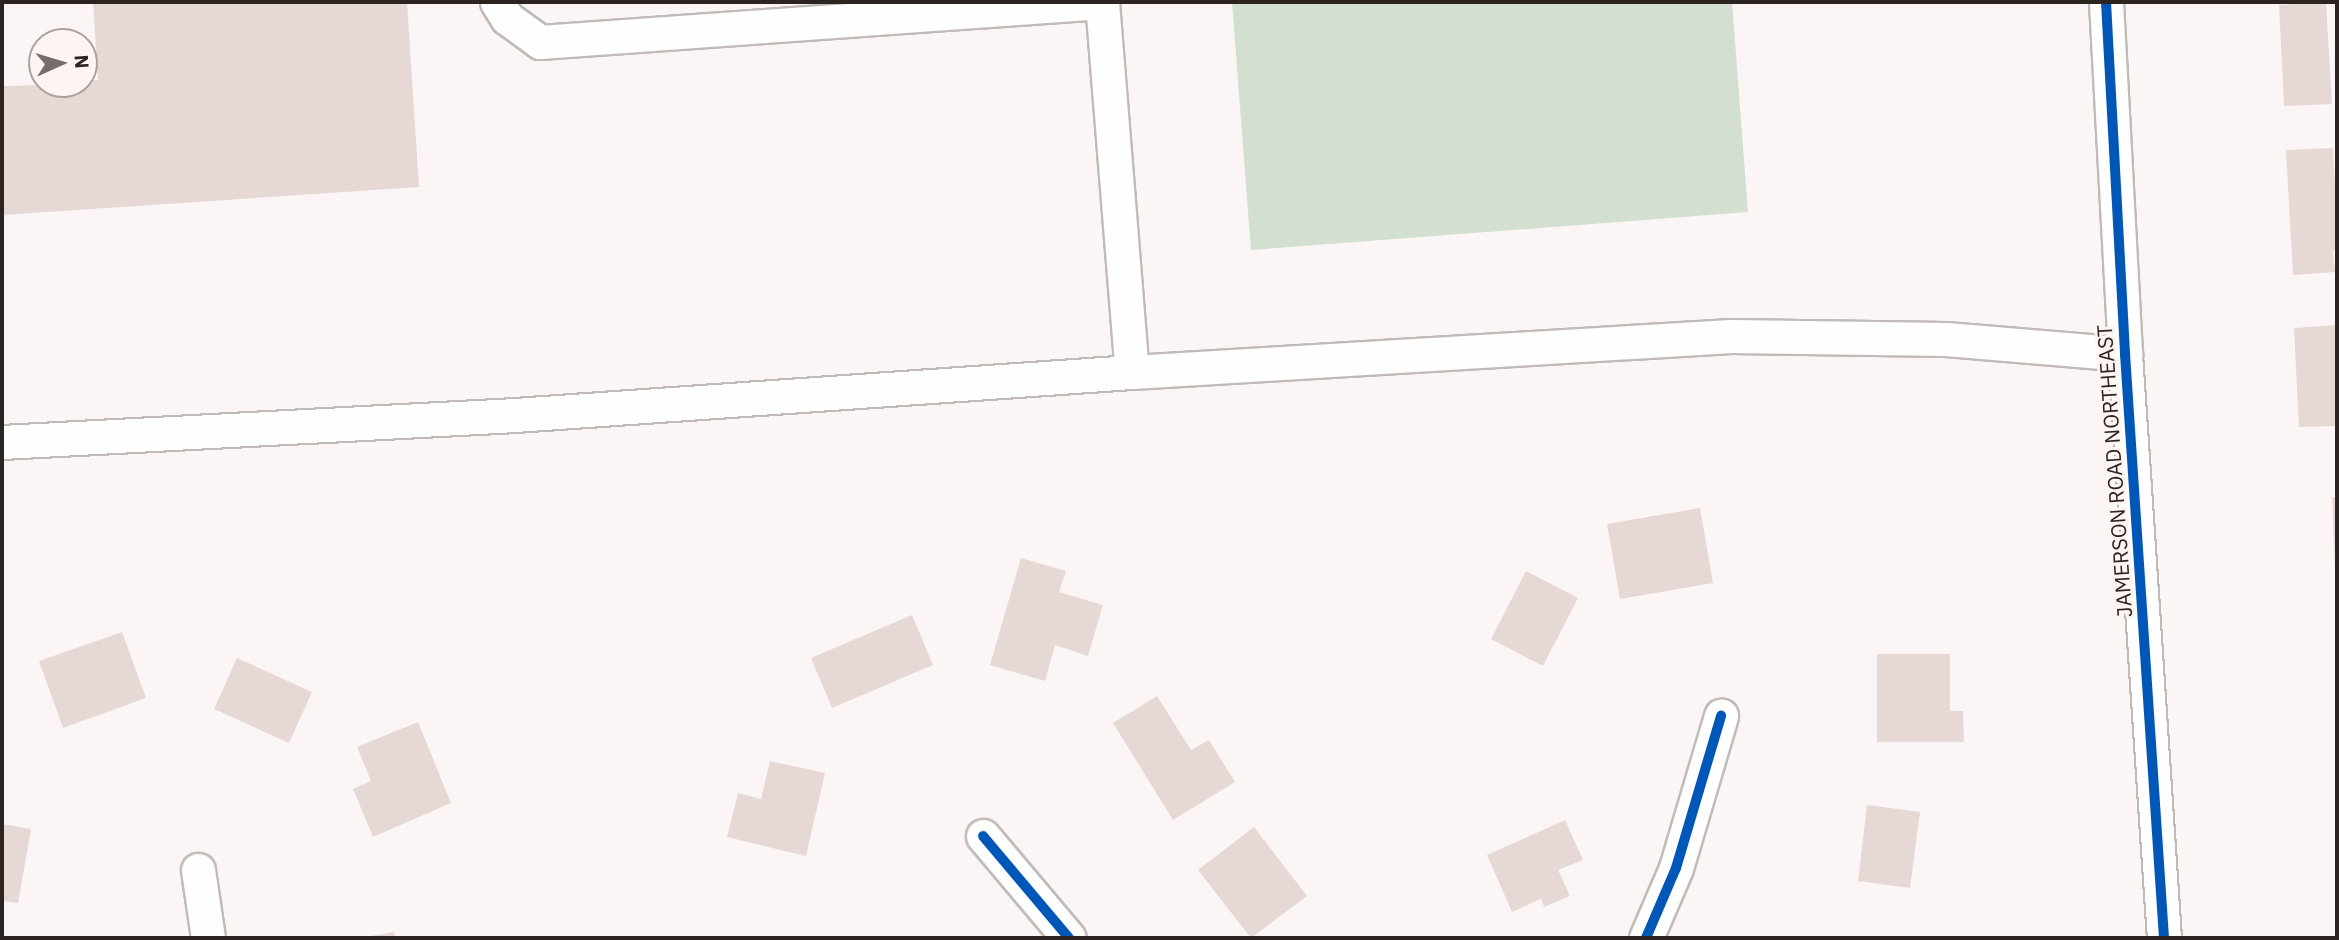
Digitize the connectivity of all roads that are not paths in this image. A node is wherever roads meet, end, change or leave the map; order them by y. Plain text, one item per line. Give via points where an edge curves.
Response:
1 (497, 2) edge
2 (1102, 2) edge
3 (2106, 2) edge
4 (2125, 354) junction
5 (1132, 372) junction
6 (2, 442) edge
7 (1721, 716) dead end
8 (983, 836) dead end
9 (198, 870) dead end
10 (208, 938) edge
11 (1069, 938) edge
12 (1646, 938) edge
13 (2164, 938) edge

1 - 2 street via 507,18 541,42
2 - 5 street
3 - 4 street, JAMERSON ROAD NORTHEAST
4 - 5 street via 1946,339 1731,336
4 - 13 street, JAMERSON ROAD NORTHEAST
5 - 6 street via 515,415
7 - 12 street via 1676,868
8 - 11 street
9 - 10 street

